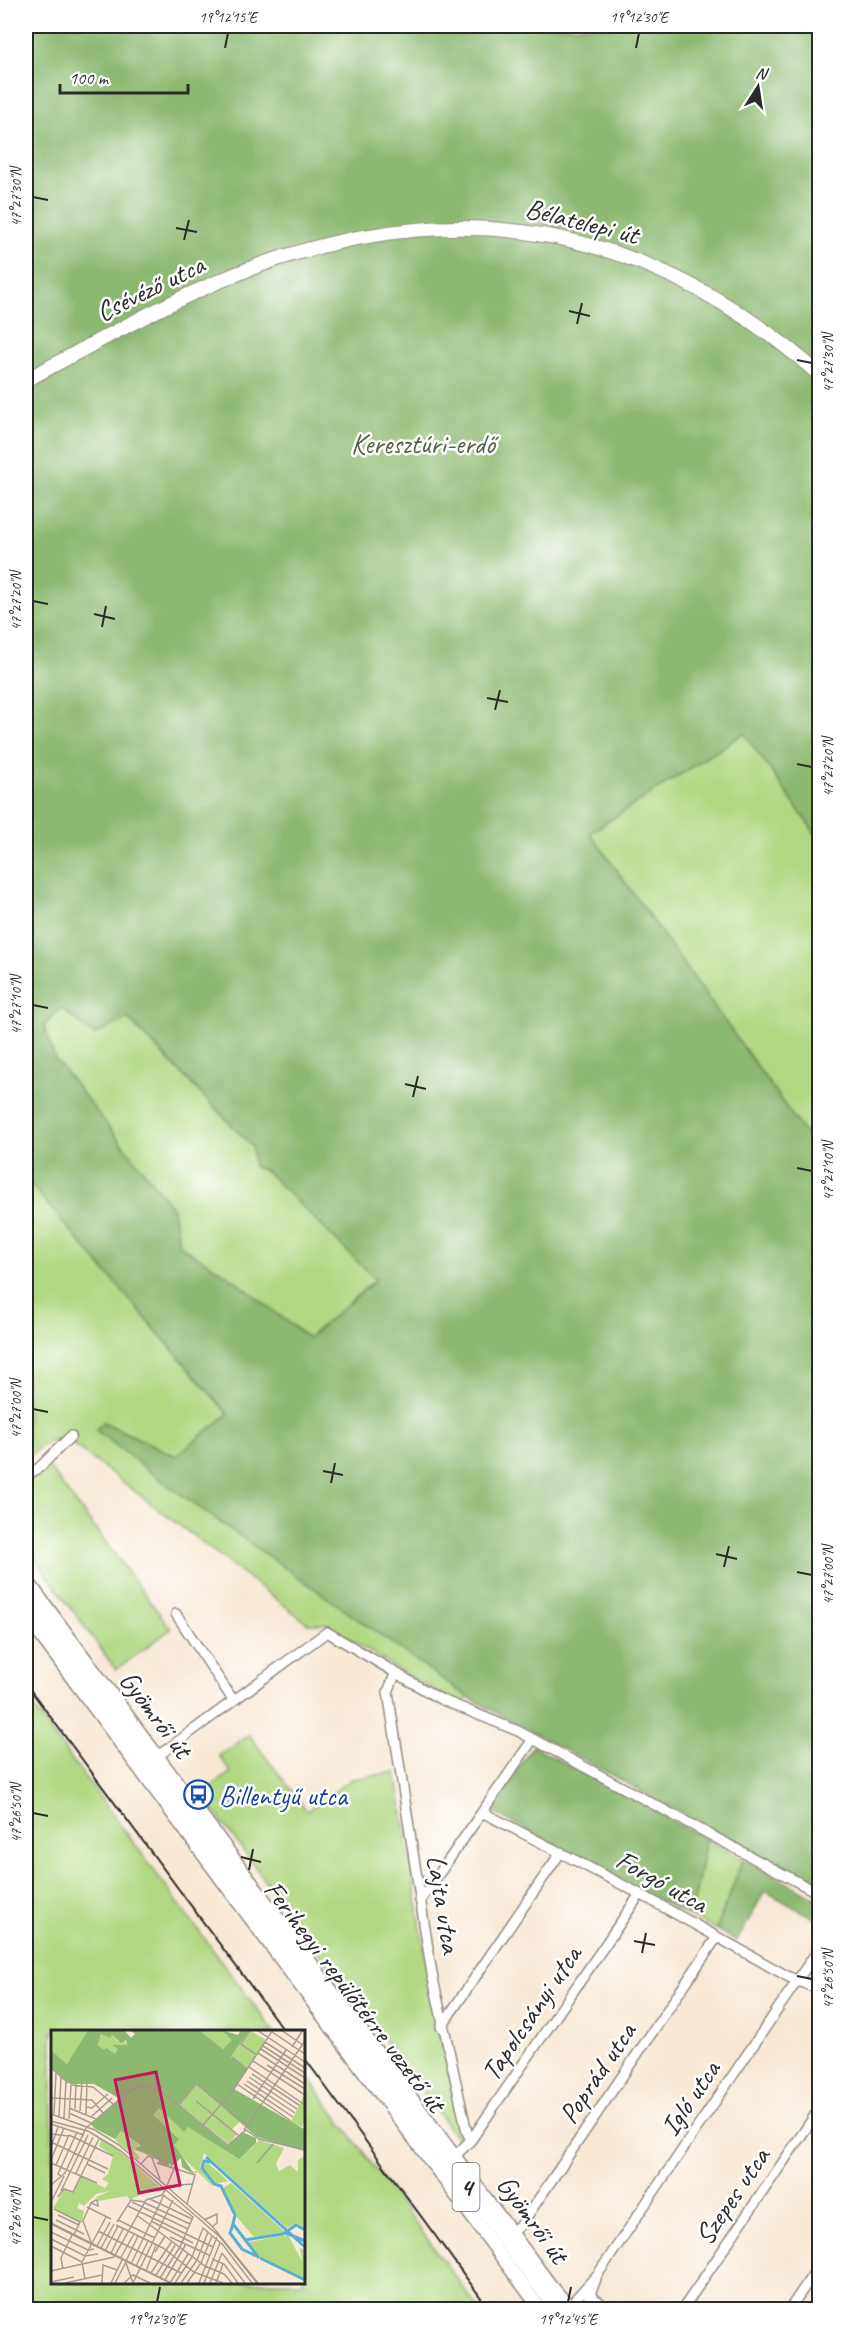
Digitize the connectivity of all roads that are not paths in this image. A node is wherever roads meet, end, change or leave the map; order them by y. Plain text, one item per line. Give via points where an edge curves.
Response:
1 (300, 252) joint
2 (819, 375) edge
3 (26, 380) edge
4 (71, 1436) dead end
5 (26, 1476) edge
6 (26, 1579) edge
7 (26, 1597) edge
8 (176, 1614) dead end
9 (26, 1616) edge
10 (395, 1674) junction
11 (233, 1700) junction
12 (532, 1739) junction
13 (158, 1756) junction
14 (482, 1812) junction
15 (561, 1852) junction
16 (640, 1894) junction
17 (819, 1894) edge
18 (420, 1901) junction
19 (717, 1937) junction
20 (819, 1947) edge
21 (797, 1980) junction
22 (819, 1990) edge
23 (441, 2026) junction
24 (819, 2108) edge
25 (471, 2140) junction
26 (456, 2155) junction
27 (513, 2232) junction
28 (819, 2264) edge
29 (586, 2294) junction
30 (539, 2307) edge
31 (566, 2309) edge
32 (612, 2309) edge
33 (584, 2310) edge
34 (589, 2310) edge
35 (682, 2310) edge
36 (789, 2310) edge

1 - 2 main road, Bélatelepi út via 357,237 445,227 516,230 572,241 629,257 712,295 755,322
1 - 3 main road, Csévéző utca via 171,303
4 - 5 street
6 - 13 street, Gyömrői út
7 - 31 main road, Ferihegyi repülőtérre vezető út / 4 via 375,2064
8 - 11 street
9 - 30 street, Gyömrői út
10 - 11 street via 327,1632
10 - 12 street via 461,1709
10 - 18 street, Lajta utca via 388,1692
11 - 13 street
12 - 14 street
12 - 17 street
13 - 26 street, Gyömrői út
14 - 15 street, Forgó utca
14 - 18 street
15 - 16 street, Forgó utca
15 - 23 street
16 - 19 street, Forgó utca
16 - 25 street, Tapolcsányi utca
18 - 23 street, Lajta utca
19 - 21 street, Forgó utca
19 - 27 street, Poprád utca
20 - 21 street, Igló utca
21 - 22 street, Forgó utca
21 - 29 street, Igló utca
23 - 25 street, Lajta utca
24 - 35 street, Szepes utca
25 - 26 street, Tapolcsányi utca
26 - 27 street, Gyömrői út
27 - 31 street, Gyömrői út
28 - 36 street
29 - 31 street, Igló utca
29 - 32 street
29 - 33 street, Igló utca
32 - 34 street

